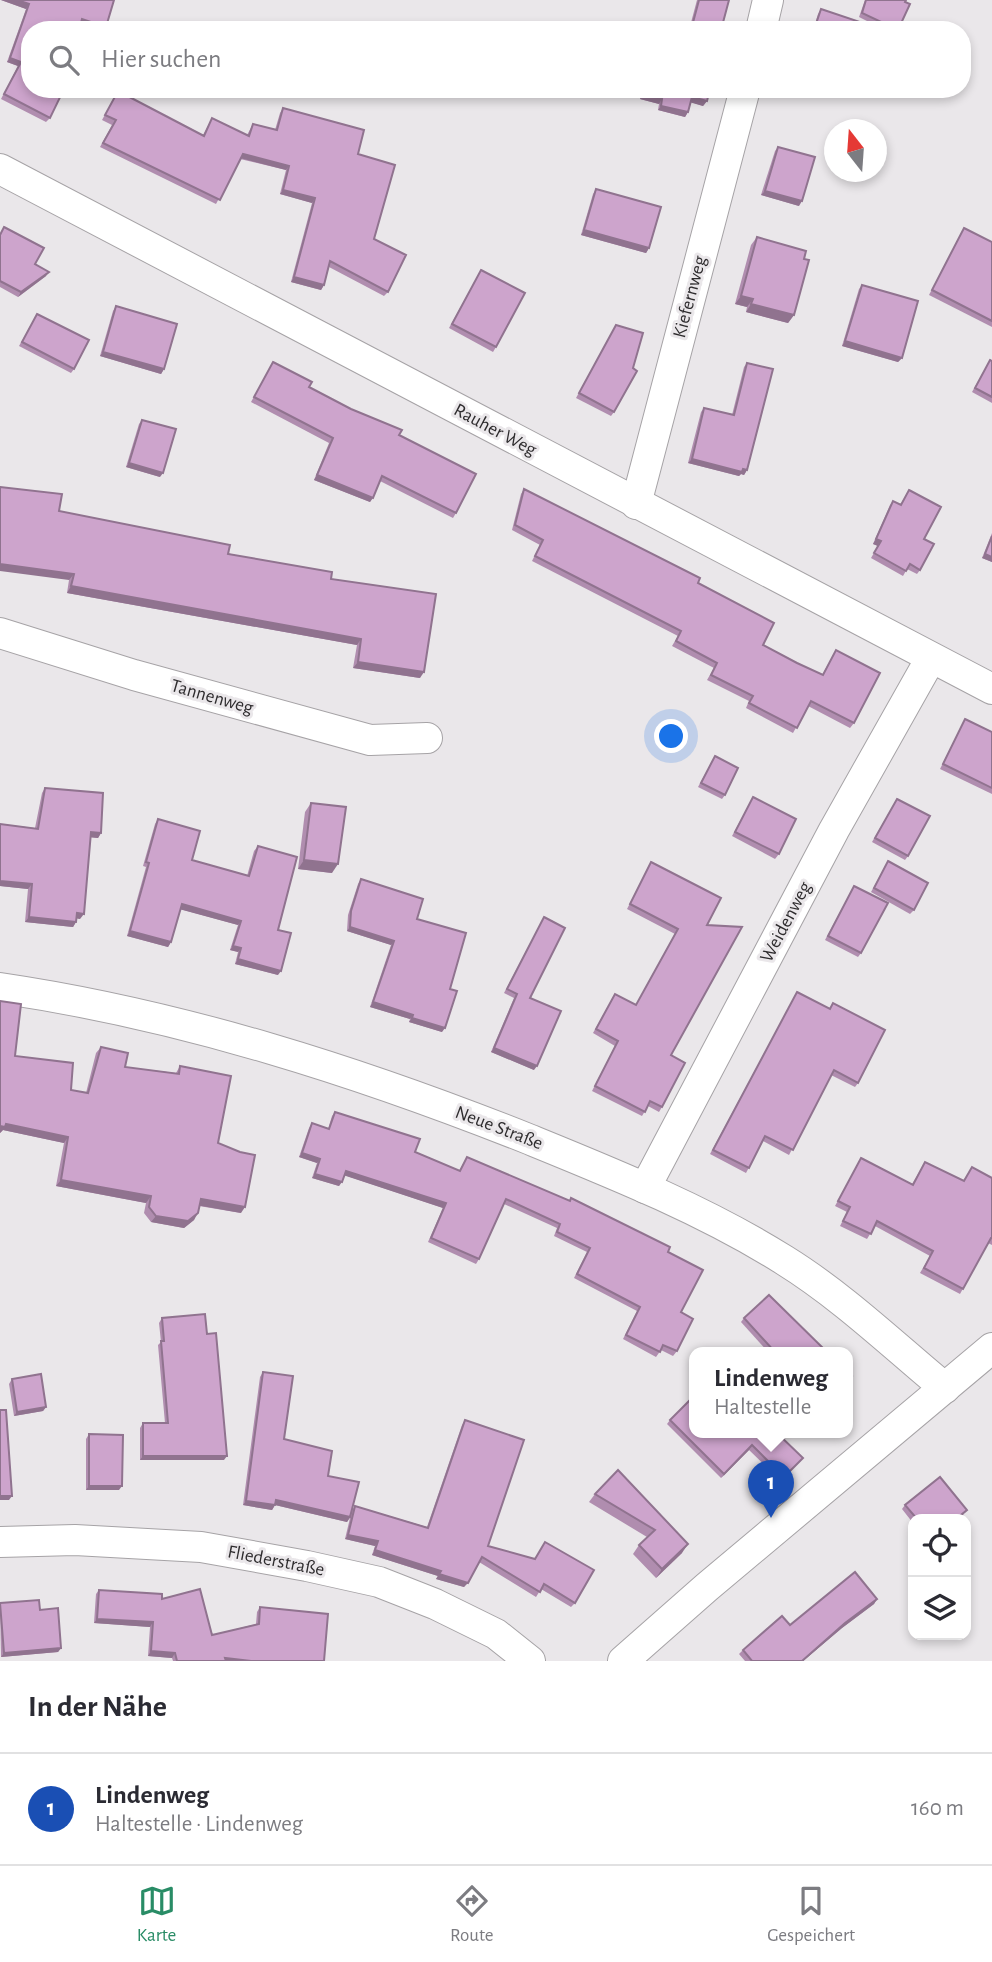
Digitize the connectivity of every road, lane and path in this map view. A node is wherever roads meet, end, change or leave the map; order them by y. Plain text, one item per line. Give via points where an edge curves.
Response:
1 (768, 0) edge
2 (763, 21) edge
3 (743, 98) edge
4 (0, 169) edge
5 (636, 504) junction
6 (0, 633) edge
7 (931, 657) junction
8 (992, 689) edge
9 (427, 738) dead end
10 (0, 988) edge
11 (645, 1188) junction
12 (992, 1349) edge
13 (944, 1388) junction
14 (0, 1542) edge
15 (530, 1661) edge
16 (623, 1661) edge

1 - 2 street
3 - 5 street, Kiefernweg
4 - 5 street, Rauher Weg
5 - 7 street, Rauher Weg
6 - 9 street, Tannenweg via 370,740
7 - 8 street, Rauher Weg
7 - 11 street, Weidenweg
10 - 11 street, Neue Straße via 110,1007 247,1041 478,1119
11 - 13 street, Neue Straße via 734,1232 838,1296
12 - 13 street
13 - 16 street
14 - 15 street, Fliederstraße via 201,1546 319,1568 435,1604 496,1634

